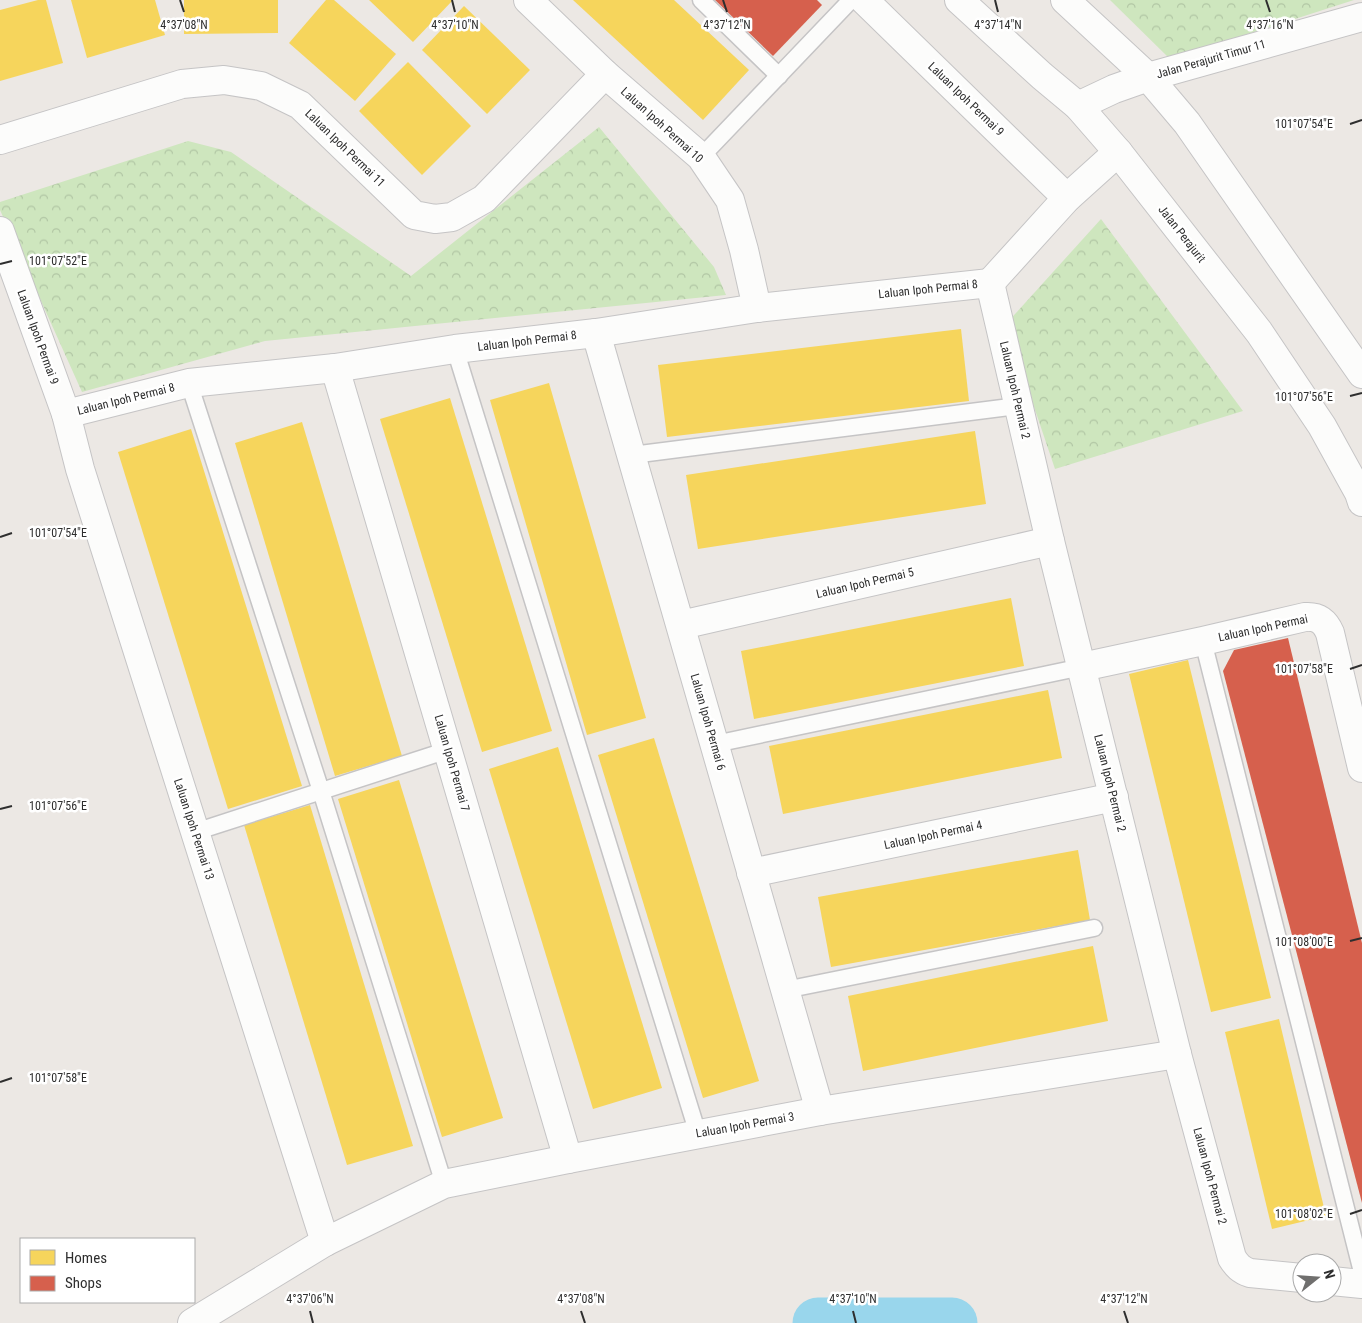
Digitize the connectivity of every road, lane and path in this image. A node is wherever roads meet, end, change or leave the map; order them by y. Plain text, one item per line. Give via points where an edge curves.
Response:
1 (528, 0) edge
2 (701, 0) edge
3 (851, 0) edge
4 (864, 0) edge
5 (959, 0) edge
6 (1065, 0) edge
7 (1362, 17) edge
8 (605, 74) junction
9 (779, 76) junction
10 (1148, 77) junction
11 (1078, 106) junction
12 (0, 140) edge
13 (1118, 152) junction
14 (701, 157) junction
15 (1067, 198) junction
16 (0, 230) edge
17 (990, 283) junction
18 (757, 308) junction
19 (596, 333) junction
20 (455, 349) junction
21 (335, 368) junction
22 (1362, 374) edge
23 (190, 383) junction
24 (1018, 406) junction
25 (66, 414) junction
26 (632, 455) junction
27 (1362, 502) edge
28 (1050, 541) junction
29 (681, 626) junction
30 (1203, 641) junction
31 (1082, 667) junction
32 (715, 744) junction
33 (448, 750) junction
34 (1362, 768) edge
35 (321, 791) junction
36 (1114, 797) junction
37 (194, 832) junction
38 (752, 873) junction
39 (1094, 928) dead end
40 (785, 990) junction
41 (1177, 1054) junction
42 (820, 1112) junction
43 (698, 1134) junction
44 (568, 1159) junction
45 (444, 1184) junction
46 (325, 1242) junction
47 (1362, 1272) edge
48 (1292, 1277) edge
49 (1342, 1282) edge
50 (1362, 1284) edge
51 (192, 1323) edge

1 - 8 street, Laluan Ipoh Permai 10
2 - 9 lane
3 - 9 lane
4 - 15 street, Laluan Ipoh Permai 9
5 - 11 street, Jalan Perajurit
6 - 10 street
7 - 10 street, Jalan Perajurit Timur 11
8 - 12 street, Laluan Ipoh Permai 11 via 484,199 452,217 435,219 414,215 300,105 261,86 224,80 182,84
8 - 14 street, Laluan Ipoh Permai 10
9 - 14 lane
10 - 11 street, Jalan Perajurit Timur 11
10 - 22 street via 1187,123
11 - 13 street, Jalan Perajurit
13 - 15 street
13 - 27 street, Jalan Perajurit via 1259,332 1322,426
14 - 18 street, Laluan Ipoh Permai 10 via 730,200
15 - 17 street
16 - 25 street, Laluan Ipoh Permai 9
17 - 18 street, Laluan Ipoh Permai 8
17 - 24 street, Laluan Ipoh Permai 2
18 - 19 street, Laluan Ipoh Permai 8
19 - 20 street, Laluan Ipoh Permai 8
19 - 26 street, Laluan Ipoh Permai 6
20 - 21 street, Laluan Ipoh Permai 8
20 - 43 lane
21 - 23 street, Laluan Ipoh Permai 8
21 - 33 street, Laluan Ipoh Permai 7
23 - 25 street, Laluan Ipoh Permai 8
23 - 35 lane
24 - 26 lane
24 - 28 street, Laluan Ipoh Permai 2
25 - 37 street, Laluan Ipoh Permai 13 via 80,469
26 - 29 street, Laluan Ipoh Permai 6
28 - 29 street, Laluan Ipoh Permai 5
28 - 31 street, Laluan Ipoh Permai 2
29 - 32 street, Laluan Ipoh Permai 6
30 - 31 street, Laluan Ipoh Permai
30 - 34 street, Laluan Ipoh Permai via 1305,617 1321,620 1330,633
30 - 47 lane
31 - 32 lane
31 - 36 street, Laluan Ipoh Permai 2
32 - 38 street, Laluan Ipoh Permai 6
33 - 35 lane
33 - 44 street, Laluan Ipoh Permai 7
35 - 37 lane
35 - 45 lane
36 - 38 street, Laluan Ipoh Permai 4
36 - 41 street, Laluan Ipoh Permai 2
37 - 46 street, Laluan Ipoh Permai 13
38 - 40 street, Laluan Ipoh Permai 6
39 - 40 lane
40 - 42 street, Laluan Ipoh Permai 6
41 - 42 street, Laluan Ipoh Permai 3
41 - 48 street, Laluan Ipoh Permai 2 via 1232,1258 1243,1271
42 - 43 street, Laluan Ipoh Permai 3
43 - 44 street, Laluan Ipoh Permai 3
44 - 45 street, Laluan Ipoh Permai 3
45 - 46 street, Laluan Ipoh Permai 3
46 - 51 street, Laluan Ipoh Permai 3
49 - 50 street

